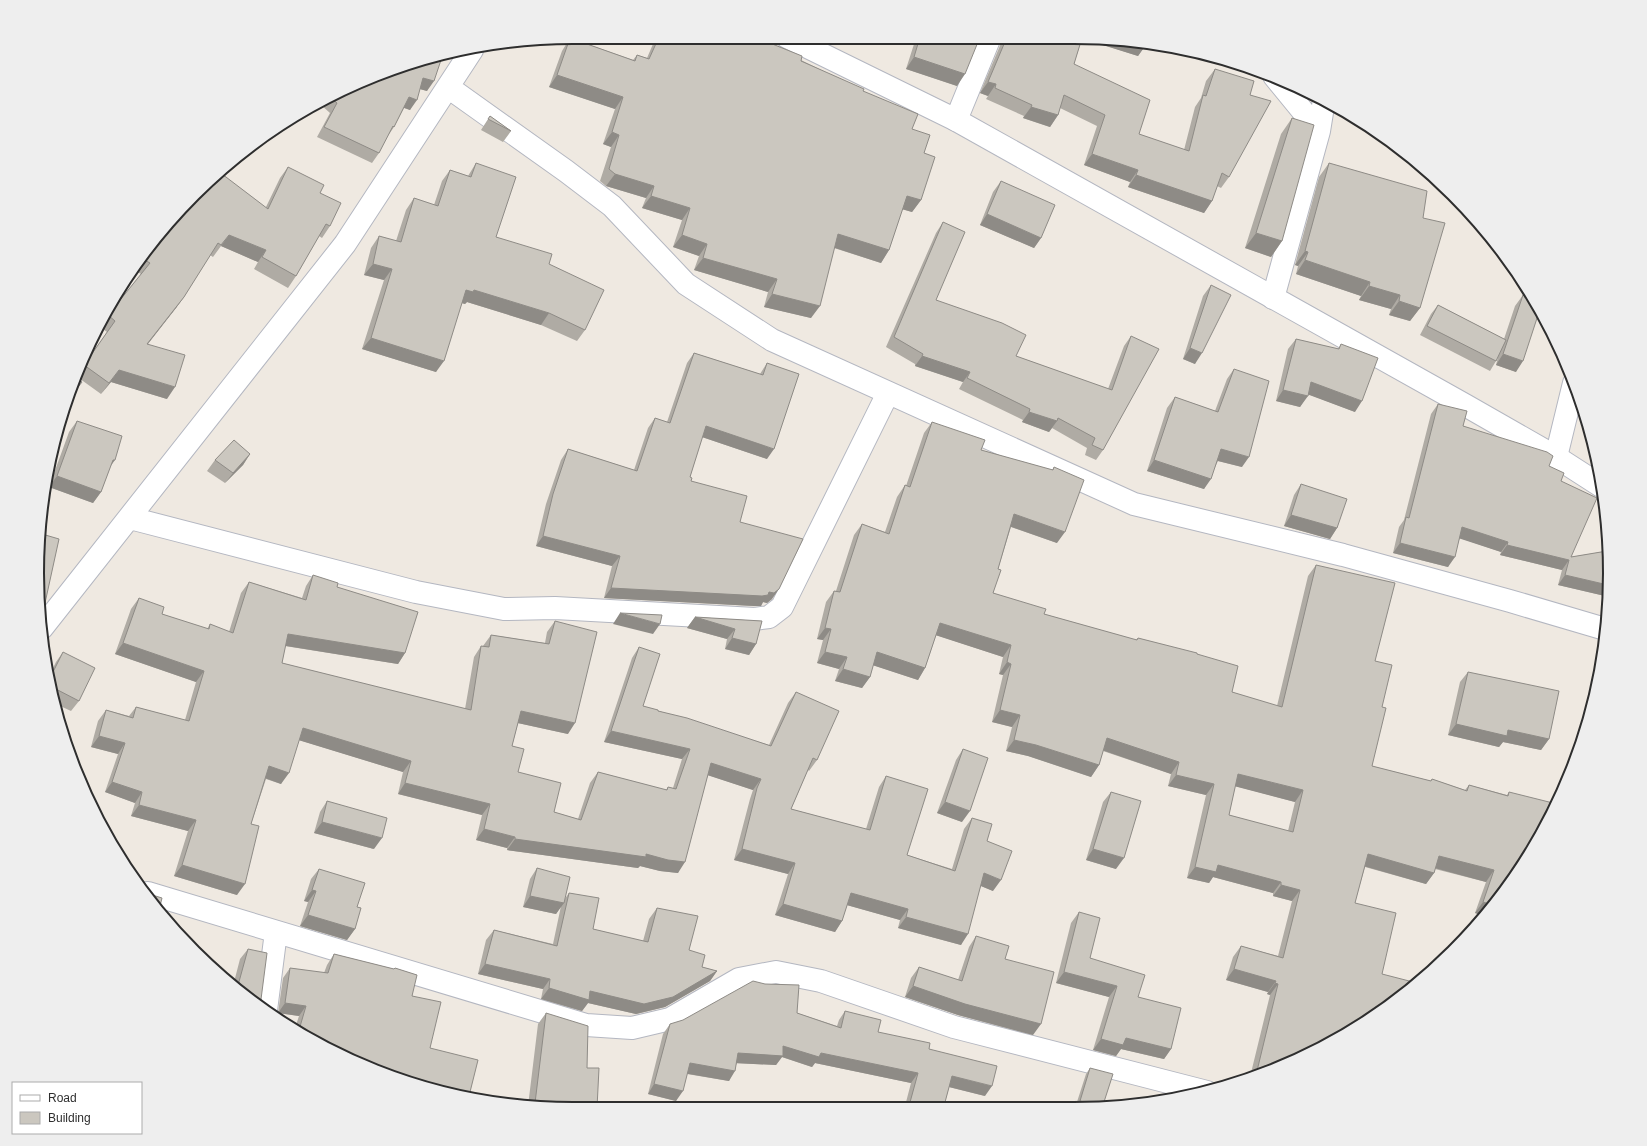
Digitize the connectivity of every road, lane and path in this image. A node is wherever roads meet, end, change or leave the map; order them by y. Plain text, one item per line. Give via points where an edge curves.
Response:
1 (801, 44) edge
2 (987, 44) edge
3 (469, 54) edge
4 (448, 87) junction
5 (1283, 87) edge
6 (1323, 107) edge
7 (956, 120) junction
8 (1319, 131) junction
9 (1273, 298) junction
10 (888, 393) junction
11 (1572, 394) edge
12 (1556, 457) junction
13 (1595, 482) edge
14 (130, 518) junction
15 (47, 622) edge
16 (1600, 627) edge
17 (153, 894) edge
18 (276, 932) junction
19 (267, 1004) edge
20 (1193, 1088) edge

1 - 7 street
2 - 7 street
3 - 4 street
4 - 10 street via 612,206 686,284 772,340
4 - 14 street via 345,244
5 - 8 street
6 - 8 street
7 - 9 street
8 - 9 street
9 - 12 street
10 - 14 street via 782,607 769,617 755,619 555,608 504,609 416,592
10 - 16 street via 1134,504 1343,555
11 - 12 street
12 - 13 street
14 - 15 street
17 - 18 street
18 - 19 street
18 - 20 street via 586,1025 632,1028 670,1019 739,980 776,972 821,981 954,1027

